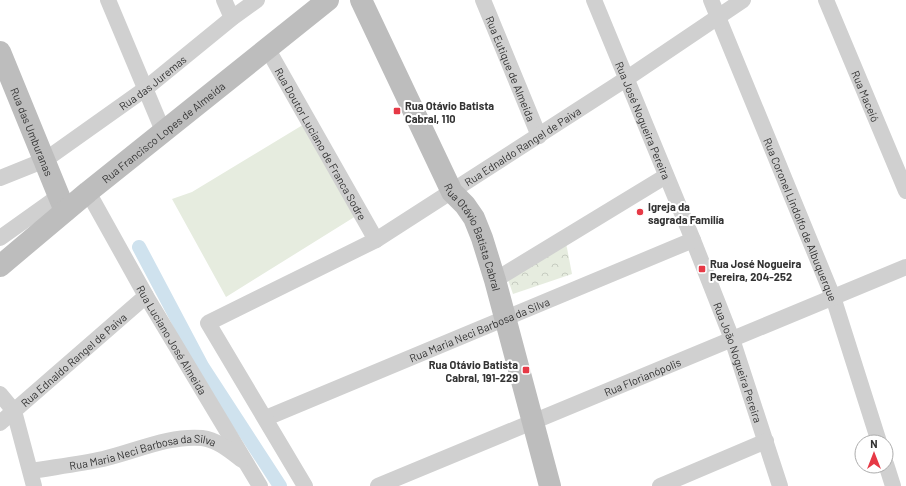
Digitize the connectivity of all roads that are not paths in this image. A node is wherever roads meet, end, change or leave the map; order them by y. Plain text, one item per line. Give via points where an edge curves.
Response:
1 (108, 0) edge
2 (224, 0) edge
3 (257, 0) edge
4 (328, 0) edge
5 (360, 0) edge
6 (483, 0) edge
7 (594, 0) edge
8 (711, 0) edge
9 (743, 0) edge
10 (826, 0) edge
11 (718, 17) junction
12 (232, 18) junction
13 (266, 48) junction
14 (2, 60) edge
15 (626, 79) junction
16 (145, 89) junction
17 (163, 132) junction
18 (539, 136) junction
19 (900, 158) edge
20 (45, 160) junction
21 (666, 176) junction
22 (0, 178) edge
23 (906, 191) edge
24 (88, 192) junction
25 (452, 192) junction
26 (62, 203) junction
27 (0, 238) edge
28 (376, 240) junction
29 (693, 240) junction
30 (0, 266) edge
31 (906, 267) edge
32 (495, 280) junction
33 (146, 296) junction
34 (833, 297) junction
35 (505, 317) junction
36 (732, 339) junction
37 (0, 394) edge
38 (14, 411) junction
39 (266, 418) junction
40 (532, 421) junction
41 (0, 423) edge
42 (876, 434) edge
43 (766, 441) junction
44 (248, 464) junction
45 (889, 474) edge
46 (32, 479) edge
47 (260, 486) edge
48 (305, 486) edge
49 (378, 486) edge
50 (550, 486) edge
51 (660, 486) edge
52 (780, 486) edge
53 (893, 486) edge

1 - 16 street
2 - 12 street
3 - 12 street, Rua das Juremas
4 - 13 street, Rua Francisco Lopes de Almeida
5 - 25 street, Rua Otávio Batista Cabral
6 - 18 street, Rua Eutique de Almeida
7 - 15 street, Rua José Nogueira Pereira
8 - 11 street, Rua Coronel Lindolfo de Albuquerque
9 - 11 street, Rua Ednaldo Rangel de Paiva
10 - 19 street, Rua Maceió
11 - 15 street, Rua Ednaldo Rangel de Paiva
11 - 34 street, Rua Coronel Lindolfo de Albuquerque
12 - 16 street, Rua das Juremas
13 - 17 street, Rua Francisco Lopes de Almeida
13 - 28 street, Rua Doutor Luciano de Franca Sodre
14 - 20 street, Rua das Umburanas
15 - 18 street, Rua Ednaldo Rangel de Paiva
15 - 21 street, Rua José Nogueira Pereira
16 - 17 street
16 - 20 street, Rua das Juremas
17 - 24 street, Rua Francisco Lopes de Almeida
18 - 25 street, Rua Ednaldo Rangel de Paiva
19 - 23 street, Rua Maceió
20 - 22 street, Rua das Juremas
20 - 26 street, Rua das Umburanas
21 - 29 street, Rua José Nogueira Pereira
21 - 32 street
24 - 26 street, Rua Francisco Lopes de Almeida
24 - 33 street, Rua Luciano José Almeida
25 - 28 street, Rua Ednaldo Rangel de Paiva
25 - 32 street, Rua Otávio Batista Cabral via 474,218
26 - 27 street
26 - 30 street, Rua Francisco Lopes de Almeida
28 - 39 street, Rua Ednaldo Rangel de Paiva via 208,323
29 - 35 street, Rua Maria Neci Barbosa da Silva
29 - 36 street, Rua João Nogueira Pereira
31 - 34 street, Rua Florianópolis
32 - 35 street, Rua Otávio Batista Cabral
33 - 38 street, Rua Ednaldo Rangel de Paiva
33 - 44 street, Rua Luciano José Almeida
34 - 36 street, Rua Florianópolis
34 - 42 street, Rua Coronel Lindolfo de Albuquerque
35 - 39 street, Rua Maria Neci Barbosa da Silva
35 - 40 street, Rua Otávio Batista Cabral
36 - 40 street, Rua Florianópolis
36 - 43 street, Rua João Nogueira Pereira
37 - 38 street
38 - 41 street, Rua Ednaldo Rangel de Paiva
38 - 46 street
39 - 48 street
40 - 49 street, Rua Florianópolis
40 - 50 street, Rua Otávio Batista Cabral
43 - 51 street
43 - 52 street, Rua João Nogueira Pereira
44 - 46 street, Rua Maria Neci Barbosa da Silva via 215,441 202,438 168,442
44 - 47 street, Rua Luciano José Almeida
45 - 53 street

